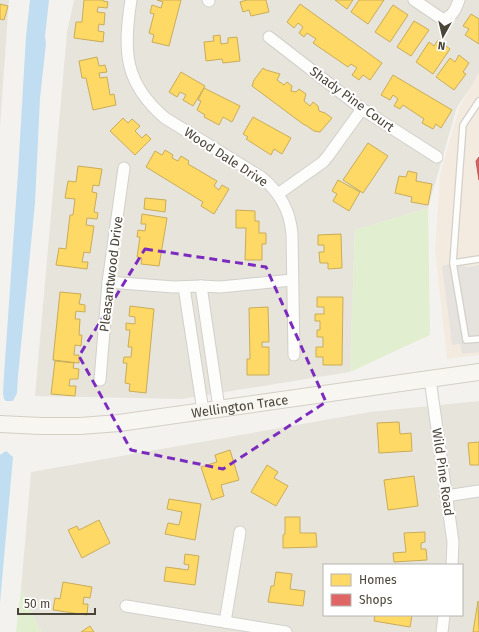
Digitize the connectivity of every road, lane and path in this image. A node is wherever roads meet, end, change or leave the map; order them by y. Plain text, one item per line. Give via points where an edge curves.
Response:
1 (131, 0) edge
2 (414, 0) edge
3 (459, 0) edge
4 (270, 37) dead end
5 (479, 101) edge
6 (362, 109) junction
7 (437, 157) dead end
8 (124, 168) dead end
9 (278, 194) junction
10 (479, 259) edge
11 (453, 263) junction
12 (292, 280) junction
13 (108, 282) junction
14 (201, 286) junction
15 (184, 287) junction
16 (479, 339) edge
17 (294, 354) dead end
18 (479, 372) edge
19 (430, 379) junction
20 (100, 380) dead end
21 (219, 408) junction
22 (203, 411) junction
23 (0, 424) edge
24 (479, 491) edge
25 (446, 496) junction
26 (240, 532) dead end
27 (452, 564) edge
28 (126, 606) dead end
29 (444, 616) edge
30 (225, 622) junction
31 (286, 632) edge
32 (442, 632) edge

1 - 9 street, Wood Dale Drive via 126,41 127,56 136,84 144,97 165,118 261,177
2 - 3 street via 442,19 448,19
4 - 6 street, Shady Pine Court
5 - 11 lane via 463,125
6 - 7 street, Shady Pine Court
6 - 9 street via 326,159
8 - 13 street, Pleasantwood Drive
9 - 12 street, Wood Dale Drive via 287,210 291,226
10 - 11 lane
11 - 16 lane via 466,340
12 - 14 street via 220,287
12 - 17 street, Wood Dale Drive
13 - 15 street
13 - 20 street, Pleasantwood Drive
14 - 15 street
14 - 21 street
15 - 22 street
18 - 19 street, Wellington Trace
19 - 21 street, Wellington Trace
19 - 25 street, Wild Pine Road
21 - 22 street, Wellington Trace
22 - 23 street, Wellington Trace via 88,425
24 - 25 street
25 - 27 street, Wild Pine Road via 453,542
26 - 30 street
28 - 30 street
29 - 32 street
30 - 31 street

